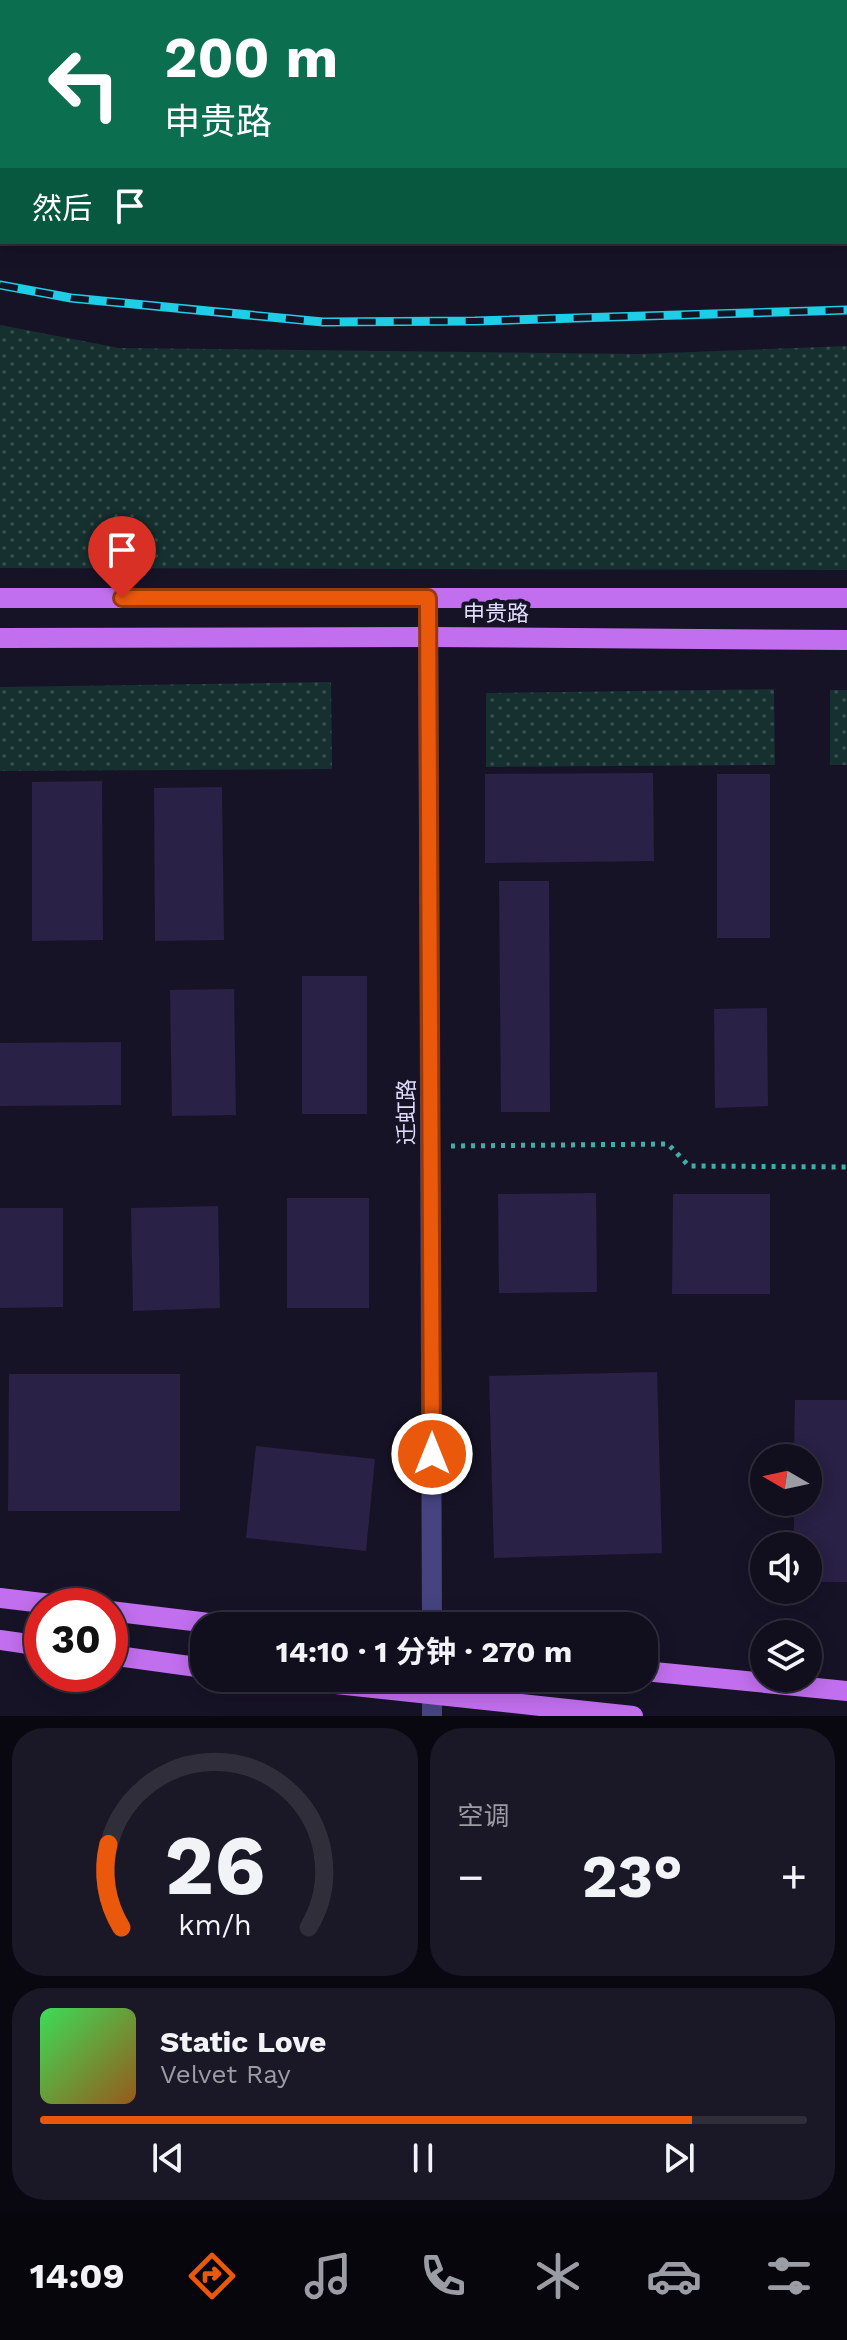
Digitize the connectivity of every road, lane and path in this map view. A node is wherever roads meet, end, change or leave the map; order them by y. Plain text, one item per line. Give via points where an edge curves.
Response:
1 (0, 598) edge
2 (428, 598) junction
3 (847, 598) edge
4 (427, 637) junction
5 (0, 638) edge
6 (847, 640) edge
7 (430, 1146) junction
8 (847, 1167) edge
9 (0, 1598) edge
10 (24, 1601) edge
11 (432, 1612) edge
12 (128, 1613) edge
13 (190, 1621) edge
14 (0, 1640) edge
15 (24, 1643) edge
16 (128, 1657) edge
17 (190, 1666) edge
18 (658, 1672) edge
19 (847, 1691) edge
20 (432, 1692) edge
21 (472, 1692) edge
22 (432, 1716) edge
23 (633, 1716) edge

1 - 2 main road, 申贵路
2 - 3 main road, 申贵路
2 - 4 street, 迁虹路
4 - 5 main road, 申贵路
4 - 6 main road, 申贵路
4 - 7 street, 迁虹路
7 - 8 path via 668,1144 689,1166
7 - 11 street, 迁虹路
9 - 10 main road
12 - 13 main road
14 - 15 main road
16 - 17 main road
18 - 19 main road
20 - 22 street
21 - 23 main road

